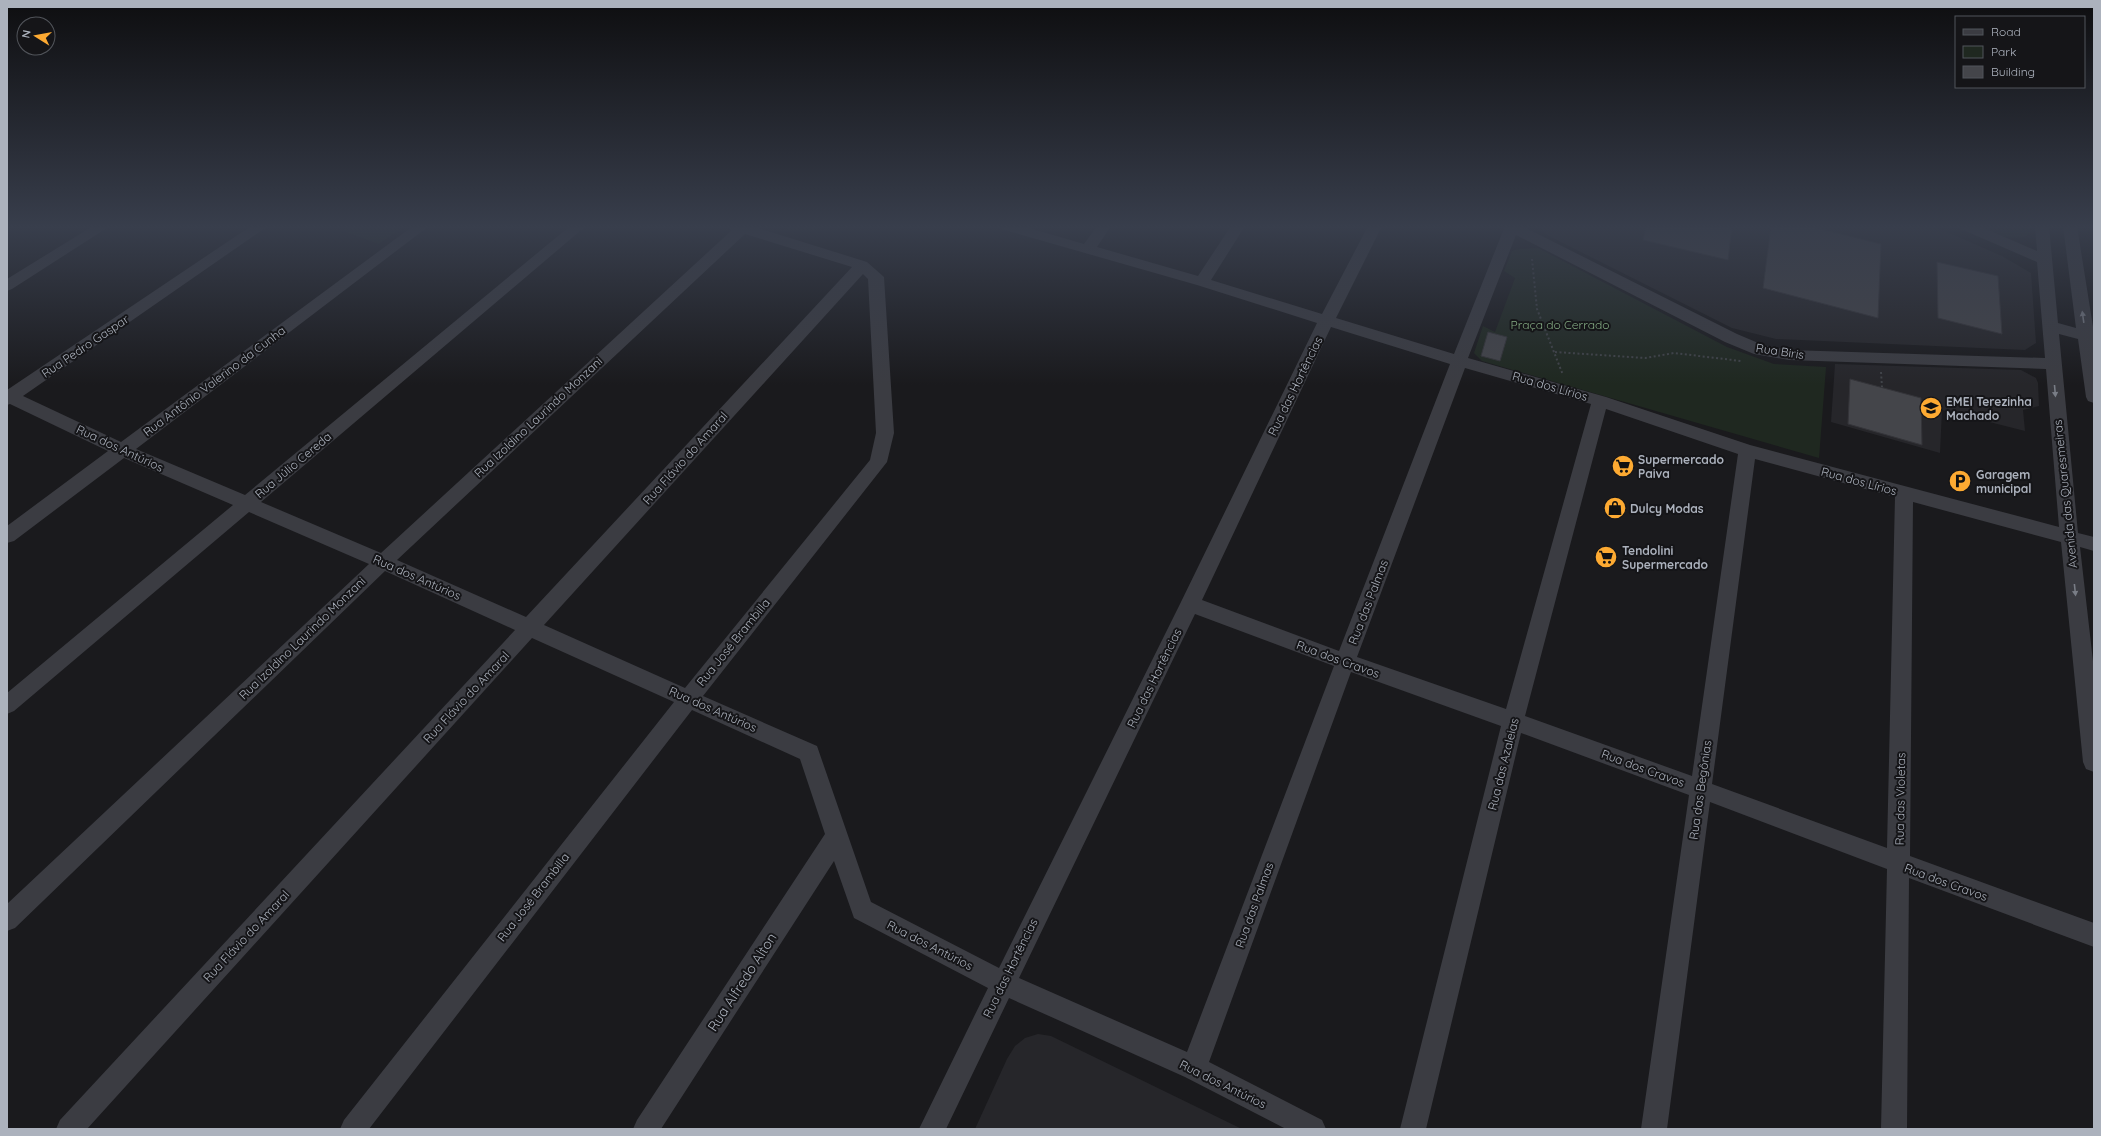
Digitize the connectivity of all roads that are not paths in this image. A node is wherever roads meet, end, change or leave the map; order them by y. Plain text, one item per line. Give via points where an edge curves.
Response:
1 (18, 279) edge
2 (183, 279) edge
3 (351, 279) edge
4 (517, 279) edge
5 (684, 279) edge
6 (849, 279) edge
7 (876, 279) edge
8 (1191, 279) edge
9 (1204, 279) edge
10 (1347, 279) edge
11 (1491, 279) edge
12 (1614, 279) edge
13 (2046, 279) edge
14 (2080, 279) edge
15 (1202, 282) junction
16 (7, 286) edge
17 (1326, 321) junction
18 (2050, 326) junction
19 (2090, 337) edge
20 (1459, 361) junction
21 (2052, 364) junction
22 (8, 397) edge
23 (2094, 397) edge
24 (1600, 401) junction
25 (122, 450) junction
26 (1747, 451) junction
27 (1904, 493) junction
28 (246, 505) junction
29 (7, 536) edge
30 (2069, 536) junction
31 (2094, 544) edge
32 (382, 562) junction
33 (1190, 604) junction
34 (530, 627) junction
35 (1345, 662) junction
36 (689, 698) junction
37 (7, 705) edge
38 (1513, 721) junction
39 (2094, 762) edge
40 (1700, 789) junction
41 (837, 836) junction
42 (1899, 864) junction
43 (7, 920) edge
44 (2094, 935) edge
45 (1003, 983) junction
46 (1194, 1068) junction
47 (69, 1129) edge
48 (353, 1129) edge
49 (646, 1129) edge
50 (932, 1129) edge
51 (1313, 1129) edge
52 (1413, 1129) edge
53 (1654, 1129) edge
54 (1894, 1129) edge

1 - 16 street
2 - 22 street, Rua Pedro Gaspar
3 - 25 street, Rua Antônio Valerino da Cunha
4 - 28 street, Rua Júlio Cereda
5 - 32 street, Rua Izoldino Laurindo Monzani
6 - 34 street, Rua Flávio do Amaral
7 - 36 street, Rua José Brambilla via 885,433 878,462
8 - 15 street, Rua dos Lírios
9 - 15 street
10 - 17 street, Rua das Hortências
11 - 20 street, Rua das Palmas
12 - 21 street, Rua Biris via 1760,350 1789,355
13 - 18 street, Avenida das Quaresmeiras
19 -> 14 street
15 - 17 street, Rua dos Lírios
17 - 20 street, Rua dos Lírios
17 - 33 street, Rua das Hortências
18 - 19 street
18 - 21 street, Avenida das Quaresmeiras
19 - 23 street
20 - 24 street, Rua dos Lírios
20 - 35 street, Rua das Palmas
21 -> 30 street, Avenida das Quaresmeiras
22 - 25 street, Rua dos Antúrios
24 - 26 street, Rua dos Lírios
24 - 38 street, Rua das Azaleias
25 - 28 street, Rua dos Antúrios
25 - 29 street, Rua Antônio Valerino da Cunha
26 - 27 street, Rua dos Lírios
26 - 40 street, Rua das Begônias
27 - 30 street, Rua dos Lírios
27 - 42 street, Rua das Violetas
28 - 32 street, Rua dos Antúrios
28 - 37 street, Rua Júlio Cereda
30 - 31 street, Rua dos Lírios
30 -> 39 street, Avenida das Quaresmeiras
32 - 34 street, Rua dos Antúrios
32 - 43 street, Rua Izoldino Laurindo Monzani
33 - 35 street, Rua dos Cravos
33 - 45 street, Rua das Hortências
34 - 36 street, Rua dos Antúrios
34 - 47 street, Rua Flávio do Amaral
35 - 38 street, Rua dos Cravos
35 - 46 street, Rua das Palmas
36 - 41 street, Rua dos Antúrios via 809,753
36 - 48 street, Rua José Brambilla
38 - 40 street, Rua dos Cravos
38 - 52 street, Rua das Azaleias
40 - 42 street, Rua dos Cravos
40 - 53 street, Rua das Begônias
41 - 45 street, Rua dos Antúrios via 862,910
41 - 49 street, Rua Alfredo Alton
42 - 44 street, Rua dos Cravos
42 - 54 street, Rua das Violetas
45 - 46 street, Rua dos Antúrios
45 - 50 street, Rua das Hortências
46 - 51 street, Rua dos Antúrios

